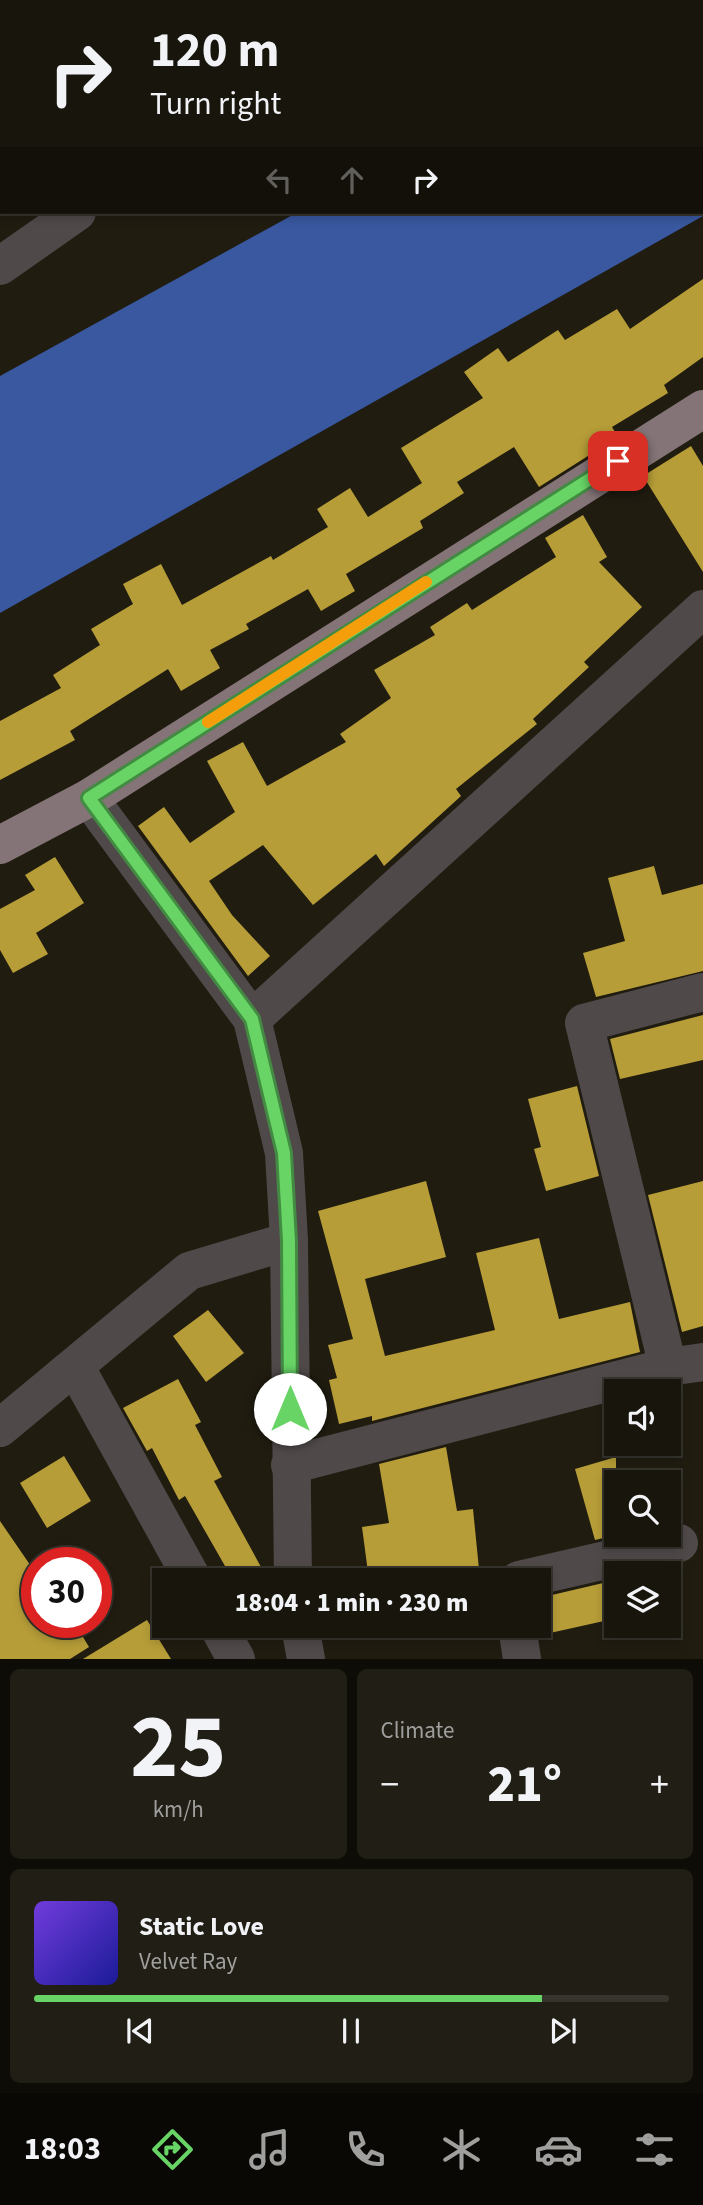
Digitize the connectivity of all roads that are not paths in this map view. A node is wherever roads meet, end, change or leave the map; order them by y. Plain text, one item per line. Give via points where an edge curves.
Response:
1 (74, 214) edge
2 (0, 266) edge
3 (703, 409) edge
4 (703, 609) edge
5 (89, 798) junction
6 (0, 845) edge
7 (703, 992) edge
8 (252, 1019) junction
9 (289, 1241) junction
10 (685, 1364) edge
11 (76, 1367) junction
12 (0, 1428) edge
13 (290, 1465) junction
14 (667, 1547) edge
15 (186, 1568) edge
16 (293, 1568) edge
17 (551, 1573) edge
18 (225, 1638) edge
19 (519, 1638) edge
20 (236, 1659) edge
21 (522, 1659) edge

1 - 2 street
3 - 5 main road
4 - 8 street
5 - 6 main road
5 - 8 street
7 - 10 street via 584,1023
8 - 9 street via 284,1153
9 - 11 street via 189,1271
9 - 13 street
10 - 13 street
11 - 12 street
11 - 15 street
13 - 16 street
14 - 17 street
18 - 20 street
19 - 21 street

